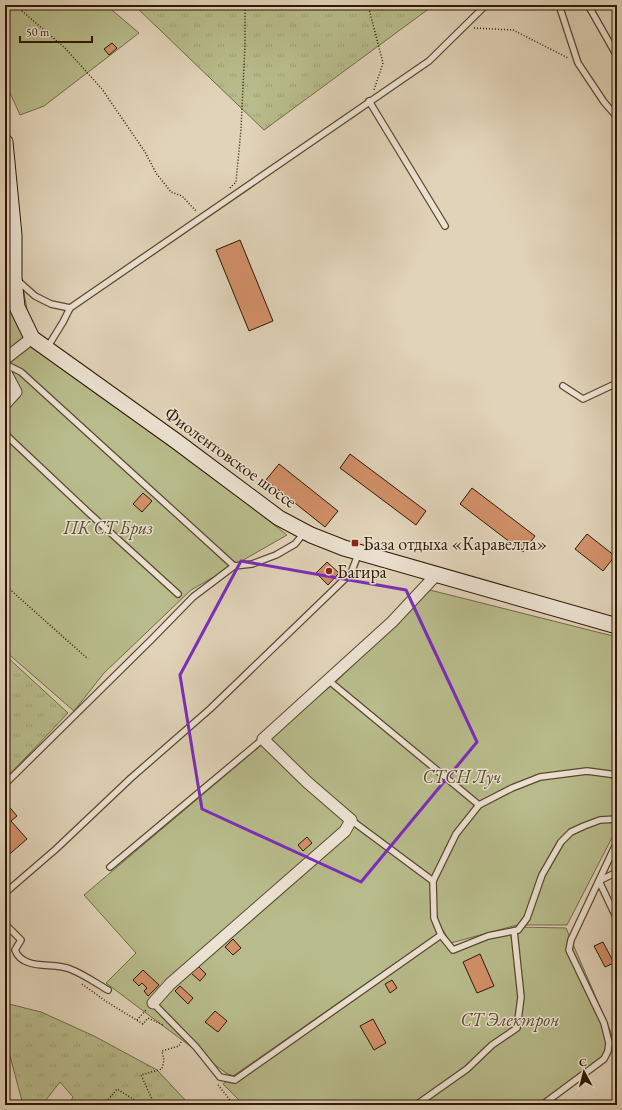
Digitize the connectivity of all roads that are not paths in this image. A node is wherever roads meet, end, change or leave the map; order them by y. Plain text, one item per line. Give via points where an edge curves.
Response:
1 (486, 5) edge
2 (559, 5) edge
3 (588, 5) edge
4 (617, 56) edge
5 (369, 102) junction
6 (617, 117) edge
7 (5, 142) edge
8 (444, 226) dead end
9 (14, 278) junction
10 (70, 308) junction
11 (32, 338) junction
12 (47, 348) junction
13 (5, 359) edge
14 (5, 364) edge
15 (5, 371) edge
16 (617, 383) edge
17 (563, 386) dead end
18 (5, 404) edge
19 (5, 434) edge
20 (305, 532) junction
21 (359, 552) junction
22 (234, 566) junction
23 (438, 574) junction
24 (178, 594) dead end
25 (617, 626) edge
26 (328, 680) junction
27 (263, 739) junction
28 (617, 775) edge
29 (5, 784) edge
30 (479, 805) junction
31 (617, 819) edge
32 (351, 820) junction
33 (617, 842) edge
34 (110, 867) dead end
35 (617, 872) edge
36 (433, 881) junction
37 (599, 881) junction
38 (5, 893) edge
39 (617, 919) edge
40 (5, 924) edge
41 (514, 931) junction
42 (440, 935) junction
43 (108, 990) dead end
44 (149, 1006) joint
45 (416, 1105) edge
46 (542, 1105) edge

1 - 5 lane via 429,61
2 - 6 lane via 578,63
3 - 4 lane
5 - 8 lane
5 - 10 lane
7 - 9 main road via 14,235
9 - 10 lane via 35,296 51,304
9 - 11 main road via 17,307
10 - 12 lane
11 - 12 main road, Фиолентовское шоссе
11 - 13 street
12 - 20 main road, Фиолентовское шоссе via 176,440 279,518
14 - 22 lane via 20,372
15 - 18 street via 16,392
16 - 17 lane via 583,399
19 - 24 lane
20 - 21 main road, Фиолентовское шоссе
20 - 22 lane via 295,544 276,554 252,564
21 - 23 main road, Фиолентовское шоссе
21 - 38 lane via 351,573 210,709
22 - 29 lane via 193,597
23 - 25 main road, Фиолентовское шоссе
23 - 26 street via 392,622
26 - 27 street
26 - 30 lane
27 - 32 street
27 - 34 lane
28 - 30 lane via 587,772 540,777
30 - 36 lane via 456,834
31 - 41 lane via 600,820 584,826 571,832 561,842 542,875 527,918 518,930
32 - 36 lane
32 - 44 street via 345,831 170,984
33 - 37 lane
35 - 37 lane
36 - 42 lane via 434,918
37 - 39 lane
37 - 46 lane via 571,940 569,950 604,1023 609,1043 608,1051 604,1059
40 - 43 lane via 21,940 15,950 23,961 69,968
41 - 42 lane via 488,936 453,950
41 - 45 lane via 521,997 517,1028 492,1044 468,1069
42 - 44 lane via 235,1080 220,1077 196,1047

